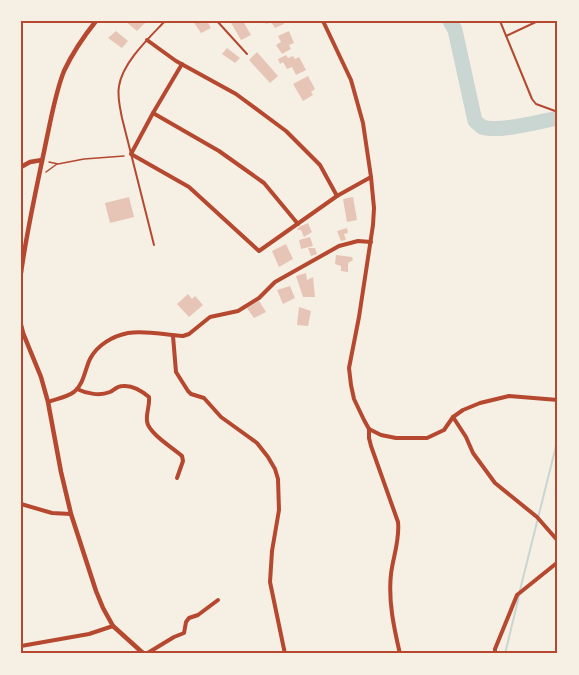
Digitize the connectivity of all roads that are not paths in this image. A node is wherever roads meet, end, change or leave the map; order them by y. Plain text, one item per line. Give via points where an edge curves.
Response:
1 (96, 21) edge
2 (165, 21) edge
3 (217, 21) edge
4 (323, 21) edge
5 (500, 21) edge
6 (538, 21) edge
7 (506, 36) junction
8 (147, 40) junction
9 (247, 54) dead end
10 (182, 64) junction
11 (558, 112) edge
12 (153, 113) junction
13 (131, 154) junction
14 (42, 160) junction
15 (21, 167) edge
16 (371, 177) junction
17 (336, 196) junction
18 (298, 224) junction
19 (371, 242) junction
20 (154, 245) dead end
21 (21, 273) edge
22 (21, 326) edge
23 (22, 333) edge
24 (173, 336) junction
25 (77, 389) junction
26 (558, 400) edge
27 (48, 402) junction
28 (453, 417) junction
29 (369, 429) junction
30 (177, 478) dead end
31 (21, 504) edge
32 (71, 513) junction
33 (558, 541) edge
34 (558, 562) edge
35 (218, 600) dead end
36 (113, 626) junction
37 (21, 646) edge
38 (145, 654) edge
39 (285, 654) edge
40 (400, 654) edge
41 (495, 654) edge

1 - 14 street via 65,68
2 - 8 lane
3 - 9 lane
4 - 16 street via 351,80 363,123
5 - 7 lane
6 - 7 lane
7 - 11 lane via 532,99
8 - 10 street
8 - 13 lane via 132,58 119,85 118,98
10 - 12 street
10 - 17 street via 236,94 286,131 320,165
12 - 13 street
12 - 18 street via 219,151 264,183
13 - 18 street via 189,187 259,251
13 - 20 lane
14 - 15 street
14 - 21 street
16 - 17 street
16 - 19 street
17 - 18 street
19 - 24 street via 339,246 274,282 259,298 238,311 210,317 189,334
19 - 29 street via 349,368 357,405
22 - 23 street
23 - 27 street
24 - 25 street via 147,332 114,337 90,358
24 - 39 street via 176,372 188,391 204,398 221,417 256,443 275,469 279,510 270,582
25 - 27 street
25 - 30 street via 101,394 130,386 149,397 149,428 182,456
26 - 28 street via 509,396 480,403
27 - 32 street
28 - 29 street via 444,430 427,438 396,438
28 - 33 street via 495,483 537,517
29 - 40 street via 371,446 398,522 391,597
31 - 32 street via 52,513
32 - 36 street via 96,591
34 - 41 street via 517,595
35 - 38 street via 189,618 184,633
36 - 37 street
36 - 38 street

